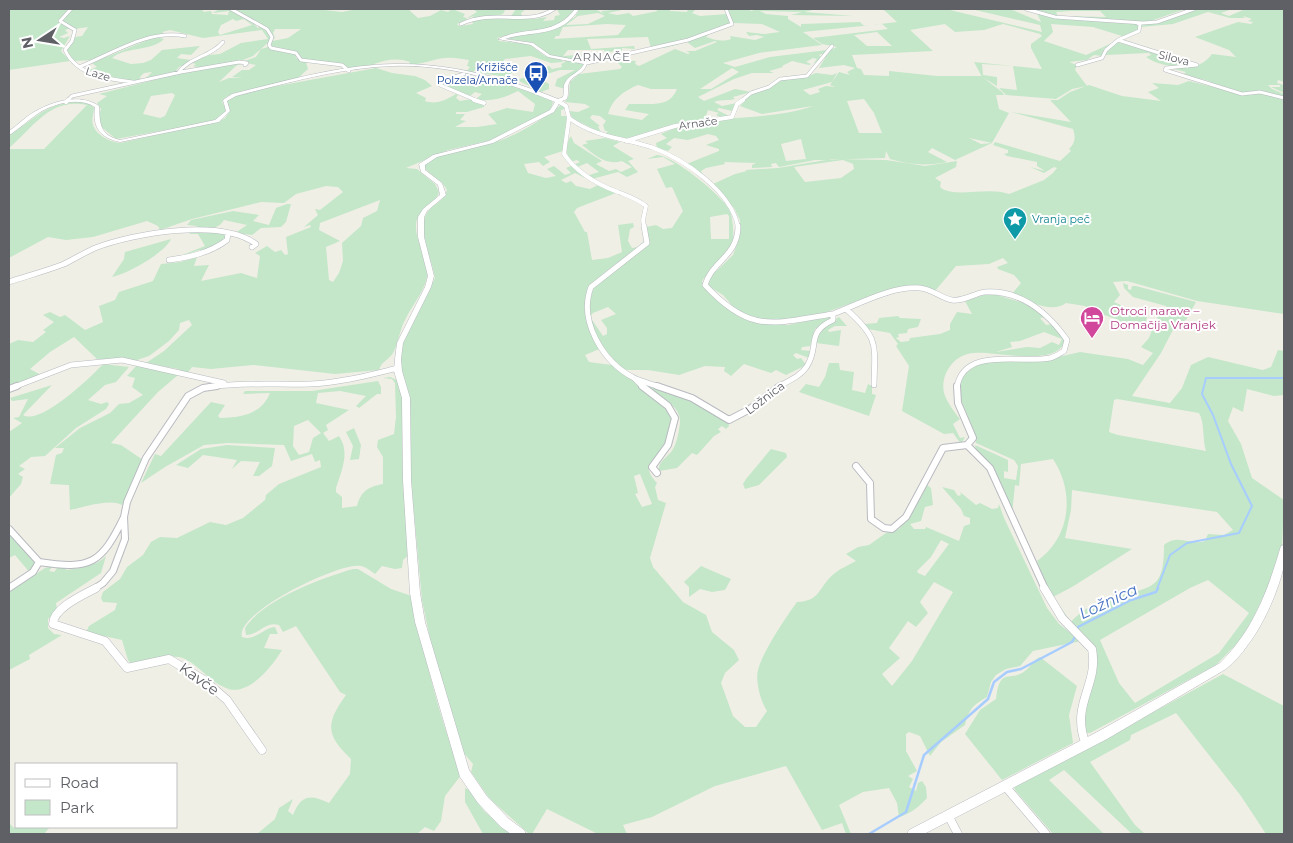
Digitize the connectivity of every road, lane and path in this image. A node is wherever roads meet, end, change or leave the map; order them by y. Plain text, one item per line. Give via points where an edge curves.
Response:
1 (70, 9) edge
2 (231, 9) edge
3 (554, 9) edge
4 (577, 9) edge
5 (726, 9) edge
6 (1026, 9) edge
7 (1194, 9) edge
8 (1137, 23) junction
9 (461, 24) dead end
10 (185, 36) dead end
11 (1118, 40) junction
12 (223, 42) dead end
13 (832, 46) dead end
14 (586, 63) junction
15 (245, 65) dead end
16 (1077, 65) dead end
17 (78, 67) junction
18 (349, 71) junction
19 (178, 73) junction
20 (464, 74) junction
21 (137, 82) junction
22 (444, 89) junction
23 (440, 93) dead end
24 (1284, 98) edge
25 (558, 101) junction
26 (66, 102) junction
27 (484, 103) dead end
28 (569, 118) junction
29 (9, 133) edge
30 (625, 142) junction
31 (228, 233) junction
32 (252, 247) dead end
33 (168, 260) dead end
34 (9, 282) edge
35 (846, 309) junction
36 (833, 314) junction
37 (398, 368) junction
38 (634, 378) junction
39 (228, 384) junction
40 (874, 385) dead end
41 (9, 389) edge
42 (967, 445) junction
43 (856, 466) dead end
44 (657, 473) dead end
45 (124, 517) junction
46 (9, 529) edge
47 (1284, 549) edge
48 (39, 562) junction
49 (9, 588) edge
50 (1085, 742) junction
51 (262, 750) dead end
52 (1005, 786) junction
53 (948, 815) junction
54 (520, 834) edge
55 (913, 834) edge
56 (958, 834) edge
57 (1046, 834) edge

1 - 17 street, Laze via 60,21 75,30 72,41 64,50
2 - 18 street via 267,30 272,37 271,48 296,53 302,60 342,65
3 - 9 street via 534,18 482,16
4 - 14 street via 569,19 550,29 500,40 532,44 549,56
5 - 14 street via 732,24 726,28
6 - 8 street via 1055,17
7 - 8 street via 1157,22
8 - 11 street via 1139,31
10 - 17 street via 178,33 157,36
11 - 16 street via 1102,58
11 - 24 street, Silova via 1197,65 1165,70 1193,80 1242,94 1260,92
12 - 19 street via 182,67
13 - 30 street, Arnače via 807,76 780,79 751,93 737,104 732,117 675,126
14 - 25 street via 583,70 569,80 565,98
15 - 19 street via 247,63 239,62
17 - 21 street, Laze via 99,75
18 - 20 street via 409,66
18 - 26 street via 234,95 225,100 227,114 217,121 120,141 109,138 96,126 97,107 92,103
19 - 21 street
20 - 22 street via 442,81 440,85
20 - 25 street via 510,82
21 - 26 street via 72,96
22 - 23 street
22 - 27 street
25 - 28 street via 566,106
25 - 37 street via 552,111 511,133 491,142 435,156 422,164 423,172 440,184 443,195 421,217 421,236 431,276 400,343
26 - 29 street via 37,112
28 - 30 street via 597,134
28 - 38 street, Ložnica via 564,154 567,160 578,172 640,200 646,206 647,243 591,288 588,296 587,319 592,333 612,362
30 - 36 street, Ložnica via 655,149 709,184 735,211 738,226 735,248 706,281 705,285 712,293 750,320 787,323
31 - 32 street via 255,241
31 - 33 street via 227,240 210,250 183,259
31 - 34 street via 184,230 149,234 96,248 63,264
35 - 36 street, Ložnica
35 - 40 street via 862,323 875,344
35 - 42 street, Ložnica via 911,288 934,291 952,300 988,292 1035,305 1062,333 1067,340 1064,351 1053,358 987,359 975,363 961,374 956,382 956,393 973,438
36 - 38 street, Ložnica via 833,320 815,331 805,369 730,420 674,390
37 - 39 street, Kavče via 348,380 312,384
37 - 54 street via 406,398 407,480 420,622 464,773 482,799
38 - 44 street, Ložnica via 668,406 675,418 668,445 652,467
39 - 41 street, Kavče via 122,360 71,365
39 - 45 street, Kavče via 203,388 188,396 146,458
42 - 43 street via 943,448 932,464 923,490 901,524 894,529 888,530 871,519 870,483
42 - 50 street via 990,468 1048,596 1060,615 1092,649 1094,661 1078,720
45 - 48 street, Kavče via 105,553 92,562 57,565
45 - 51 street, Kavče via 125,539 113,571 103,584 59,611 53,624 105,641 127,668 169,659 223,695
46 - 48 street
47 - 50 street via 1253,632 1237,654 1193,685
48 - 49 street via 33,572
50 - 52 street
52 - 53 street
52 - 57 street
53 - 55 street
53 - 56 street

